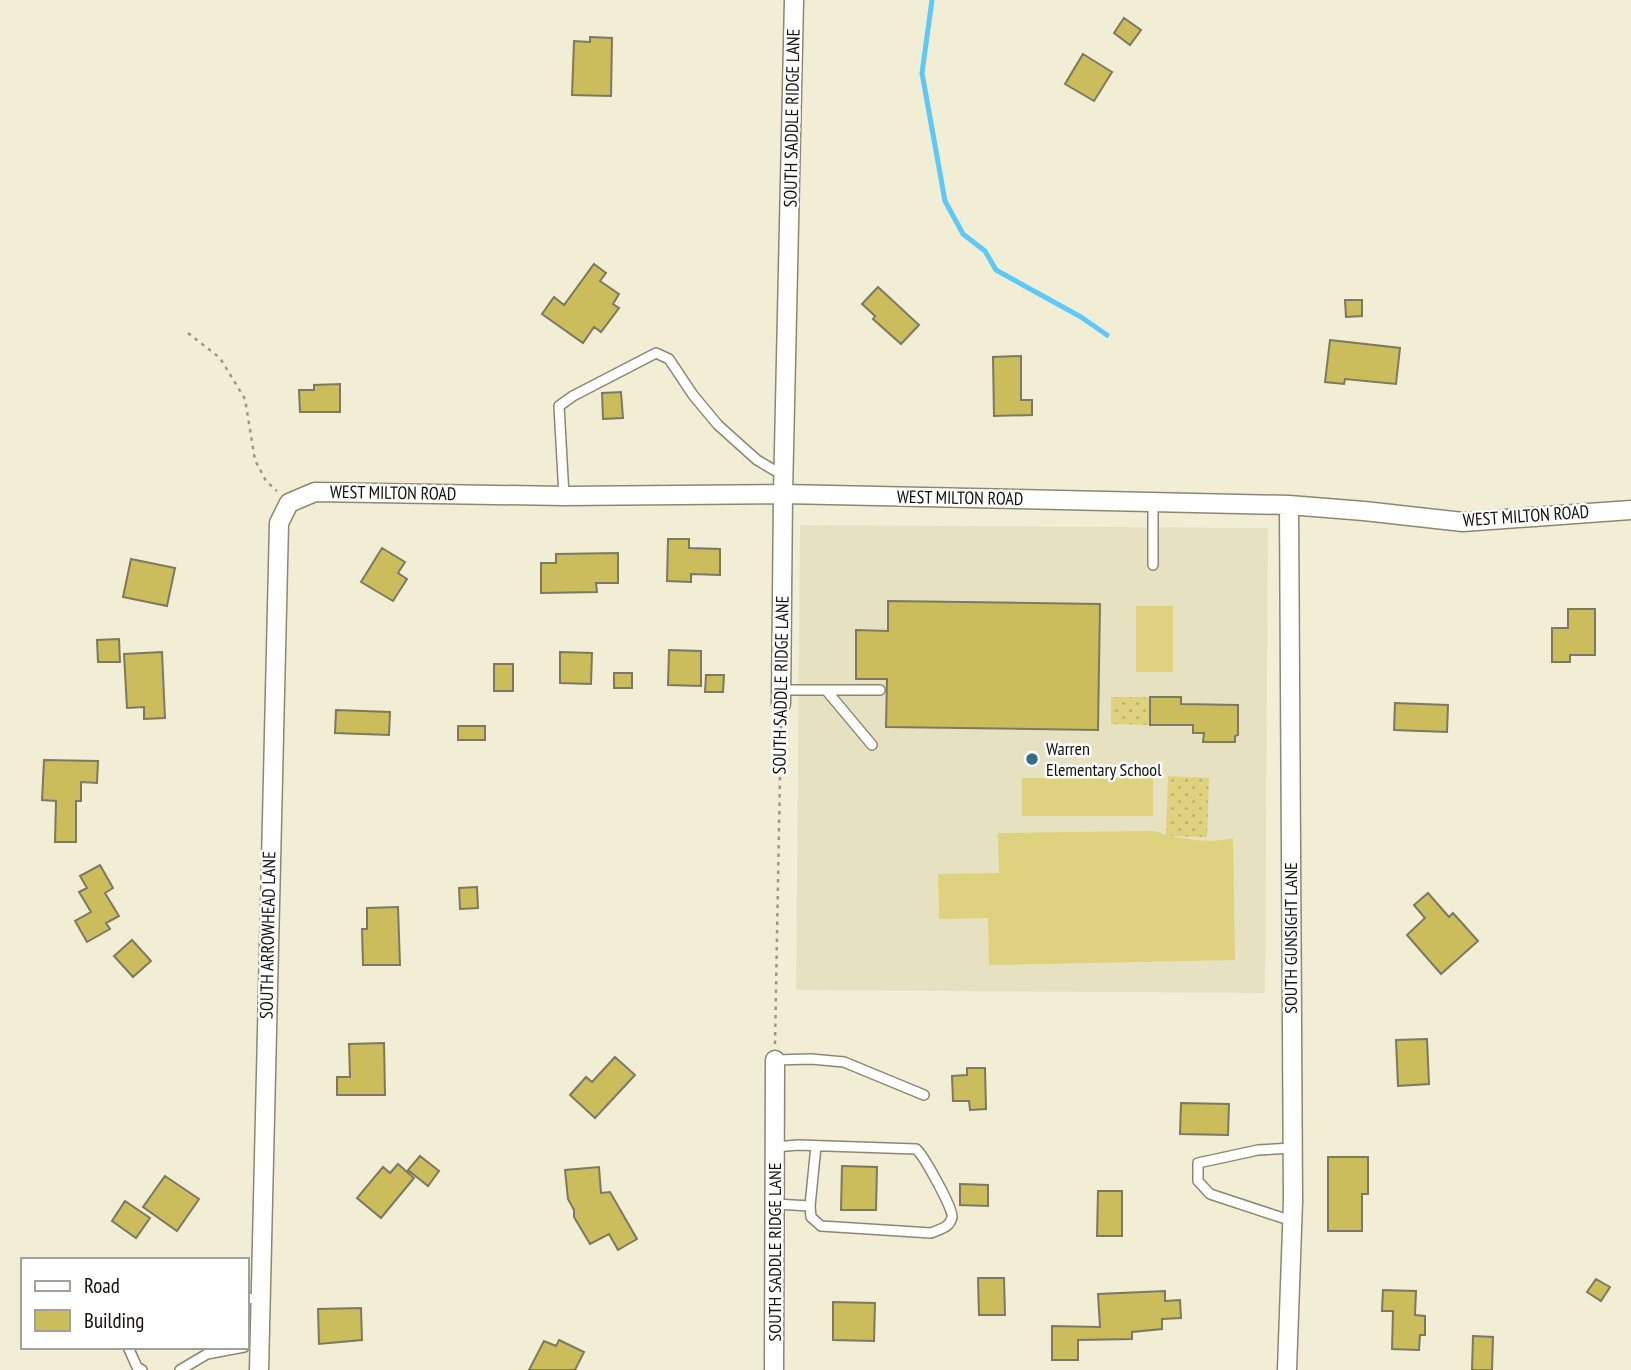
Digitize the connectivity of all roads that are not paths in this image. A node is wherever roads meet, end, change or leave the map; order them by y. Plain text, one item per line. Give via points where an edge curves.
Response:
1 (794, 0) edge
2 (784, 475) junction
3 (783, 494) junction
4 (564, 496) junction
5 (1153, 502) junction
6 (289, 503) joint
7 (1289, 505) junction
8 (1631, 510) edge
9 (1153, 565) dead end
10 (826, 690) junction
11 (880, 690) dead end
12 (781, 697) joint
13 (872, 746) dead end
14 (775, 1060) joint
15 (924, 1095) dead end
16 (816, 1146) junction
17 (775, 1147) junction
18 (1293, 1148) junction
19 (775, 1204) junction
20 (810, 1206) junction
21 (1292, 1221) junction
22 (254, 1299) edge
23 (250, 1347) edge
24 (129, 1349) edge
25 (238, 1349) edge
26 (142, 1370) edge
27 (180, 1370) edge
28 (259, 1370) edge
29 (774, 1370) edge
30 (1287, 1370) edge

1 - 2 street, SOUTH SADDLE RIDGE LANE
2 - 3 street, SOUTH SADDLE RIDGE LANE
2 - 4 lane via 757,460 718,425 669,359 656,353 559,407
3 - 4 street, WEST MILTON ROAD
3 - 5 street, WEST MILTON ROAD
3 - 12 street, SOUTH SADDLE RIDGE LANE
4 - 6 street, WEST MILTON ROAD via 316,492
5 - 7 street, WEST MILTON ROAD
5 - 9 lane
6 - 22 street, SOUTH ARROWHEAD LANE via 279,523
7 - 8 street, WEST MILTON ROAD via 1464,522
7 - 18 street, SOUTH GUNSIGHT LANE
10 - 11 lane
10 - 12 lane
10 - 13 lane
14 - 15 lane via 844,1062
14 - 17 street, SOUTH SADDLE RIDGE LANE
16 - 17 lane
16 - 20 lane
16 - 20 lane via 916,1149 953,1212 947,1227 931,1233 821,1226 811,1217
17 - 19 street, SOUTH SADDLE RIDGE LANE
18 - 21 street, SOUTH GUNSIGHT LANE
18 - 21 lane via 1198,1163 1198,1181 1210,1194
19 - 20 lane
19 - 29 street, SOUTH SADDLE RIDGE LANE
21 - 30 street, SOUTH GUNSIGHT LANE
22 - 23 street, SOUTH ARROWHEAD LANE
23 - 28 street, SOUTH ARROWHEAD LANE
24 - 26 lane
25 - 27 lane via 207,1354

